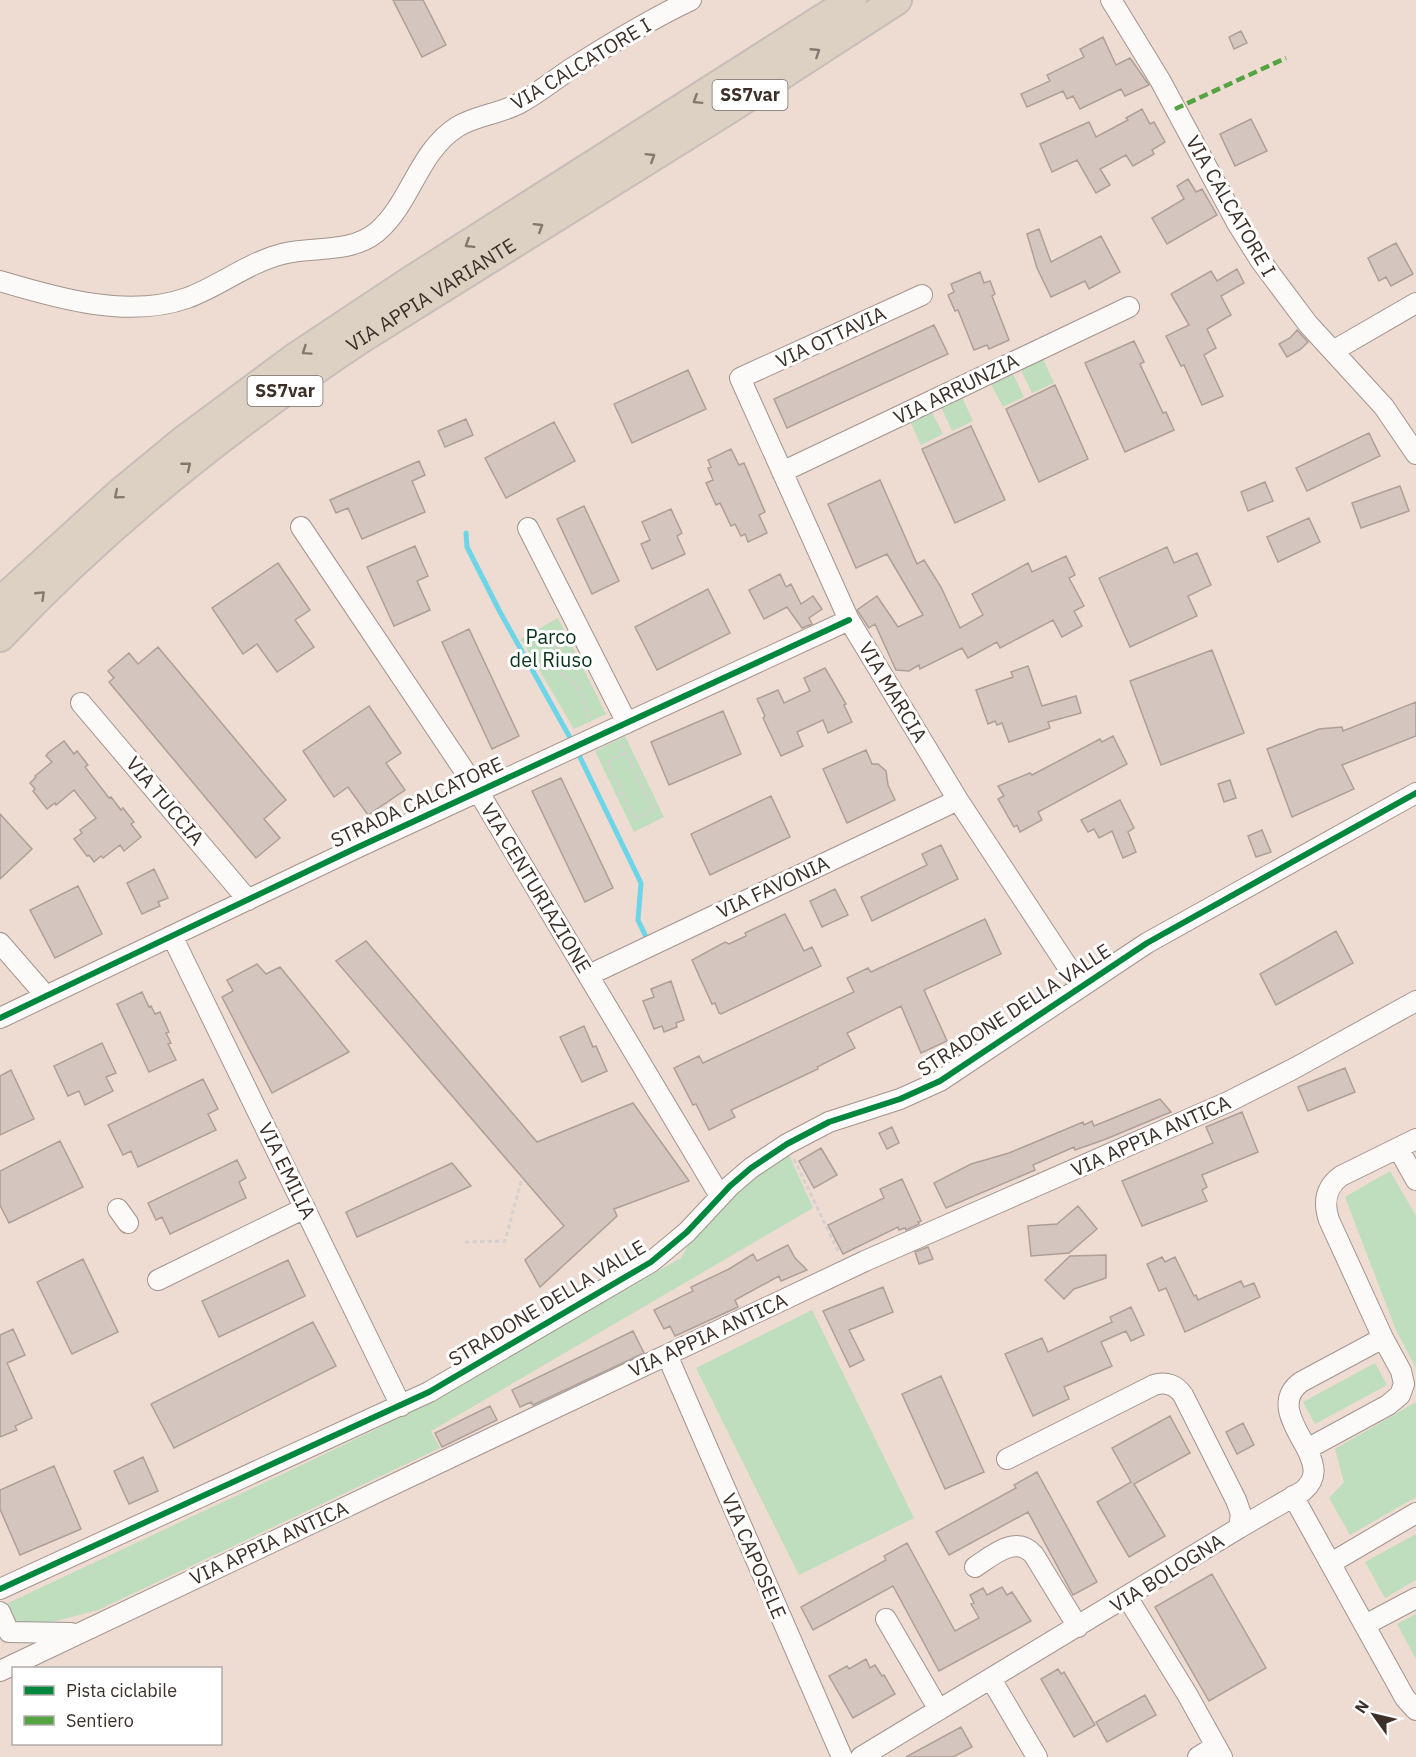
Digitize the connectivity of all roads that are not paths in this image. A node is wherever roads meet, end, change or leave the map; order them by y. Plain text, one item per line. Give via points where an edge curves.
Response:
1 (691, 0) edge
2 (852, 0) edge
3 (897, 0) edge
4 (1111, 0) edge
5 (596, 178) junction
6 (0, 281) edge
7 (922, 295) dead end
8 (1416, 303) edge
9 (1129, 307) dead end
10 (1333, 351) junction
11 (740, 378) joint
12 (1416, 454) edge
13 (782, 472) junction
14 (301, 527) dead end
15 (528, 528) dead end
16 (0, 602) edge
17 (849, 620) junction
18 (0, 637) edge
19 (81, 703) dead end
20 (621, 726) junction
21 (478, 791) junction
22 (1416, 793) edge
23 (958, 800) junction
24 (248, 900) junction
25 (172, 936) junction
26 (0, 944) edge
27 (589, 975) junction
28 (1081, 987) junction
29 (46, 996) junction
30 (1416, 1001) edge
31 (0, 1018) edge
32 (1416, 1139) edge
33 (1398, 1148) junction
34 (1416, 1180) edge
35 (720, 1196) junction
36 (305, 1208) junction
37 (158, 1280) dead end
38 (1383, 1338) junction
39 (668, 1354) junction
40 (402, 1406) junction
41 (1308, 1449) junction
42 (1007, 1459) dead end
43 (1293, 1496) junction
44 (1416, 1513) edge
45 (1239, 1528) junction
46 (1331, 1563) junction
47 (975, 1566) dead end
48 (0, 1588) edge
49 (1127, 1597) junction
50 (1416, 1598) edge
51 (0, 1612) edge
52 (886, 1619) dead end
53 (1365, 1625) junction
54 (1078, 1627) junction
55 (79, 1633) junction
56 (5, 1638) edge
57 (0, 1671) edge
58 (991, 1679) junction
59 (939, 1710) junction
60 (1416, 1710) edge
61 (1219, 1752) edge
62 (842, 1757) edge
63 (861, 1757) edge
64 (1037, 1757) edge
65 (1198, 1757) edge

1 - 6 street, VIA CALCATORE I via 632,32 518,105 456,128 427,158 388,220 369,238 355,244 280,255 188,297 153,305 77,301
2 -> 5 highway, VIA APPIA VARIANTE / SS7var
5 -> 3 highway, VIA APPIA VARIANTE / SS7var
4 - 10 street, VIA CALCATORE I via 1160,80 1247,241 1285,296
5 -> 16 highway, VIA APPIA VARIANTE / SS7var via 359,315 243,395 121,492
18 -> 5 highway, VIA APPIA VARIANTE / SS7var via 86,552 253,414
7 - 11 street, VIA OTTAVIA
8 - 10 street
9 - 13 street, VIA ARRUNZIA
10 - 12 street, VIA CALCATORE I via 1384,407
11 - 13 street, VIA MARCIA
13 - 17 street, VIA MARCIA
14 - 21 street, VIA CENTURIAZIONE
15 - 20 street via 582,635
17 - 20 street, STRADA CALCATORE
17 - 23 street, VIA MARCIA
19 - 24 street, VIA TUCCIA
20 - 21 street, STRADA CALCATORE
21 - 24 street, STRADA CALCATORE
21 - 27 street, VIA CENTURIAZIONE
22 - 28 street, STRADONE DELLA VALLE via 1193,916
23 - 27 street, VIA FAVONIA
23 - 28 street, VIA MARCIA
24 - 25 street, STRADA CALCATORE
25 - 29 street, STRADA CALCATORE
25 - 36 street, VIA EMILIA
26 - 29 street
27 - 35 street, VIA CENTURIAZIONE
28 - 35 street, STRADONE DELLA VALLE via 940,1081 900,1099 829,1122 787,1144 751,1168
29 - 31 street, STRADA CALCATORE
30 - 39 street, VIA APPIA ANTICA via 1228,1102 848,1269
32 - 33 street
33 - 34 street
33 - 38 street via 1335,1180 1326,1201 1329,1220
35 - 40 street, STRADONE DELLA VALLE via 651,1263
36 - 37 street
36 - 40 street, VIA EMILIA
38 - 41 street via 1301,1382 1292,1392 1288,1412
38 - 41 street via 1403,1378 1400,1395
39 - 55 street, VIA APPIA ANTICA
39 - 62 street, VIA CAPOSELE
40 - 48 street, STRADONE DELLA VALLE
41 - 43 street via 1314,1479
42 - 45 street, VIA BOLOGNA via 1154,1385 1170,1384 1183,1395 1236,1500 1241,1514
43 - 45 street
43 - 46 street
44 - 46 street
45 - 49 street, VIA BOLOGNA
46 - 53 street
47 - 54 street via 1009,1547 1026,1547 1035,1555
49 - 54 street, VIA BOLOGNA
49 - 61 street
50 - 53 street
51 - 56 street
52 - 59 street
53 - 60 street
54 - 58 street, VIA BOLOGNA
55 - 56 street
55 - 57 street, VIA APPIA ANTICA
58 - 59 street, VIA BOLOGNA
58 - 64 street
59 - 63 street, VIA BOLOGNA
61 - 65 street

